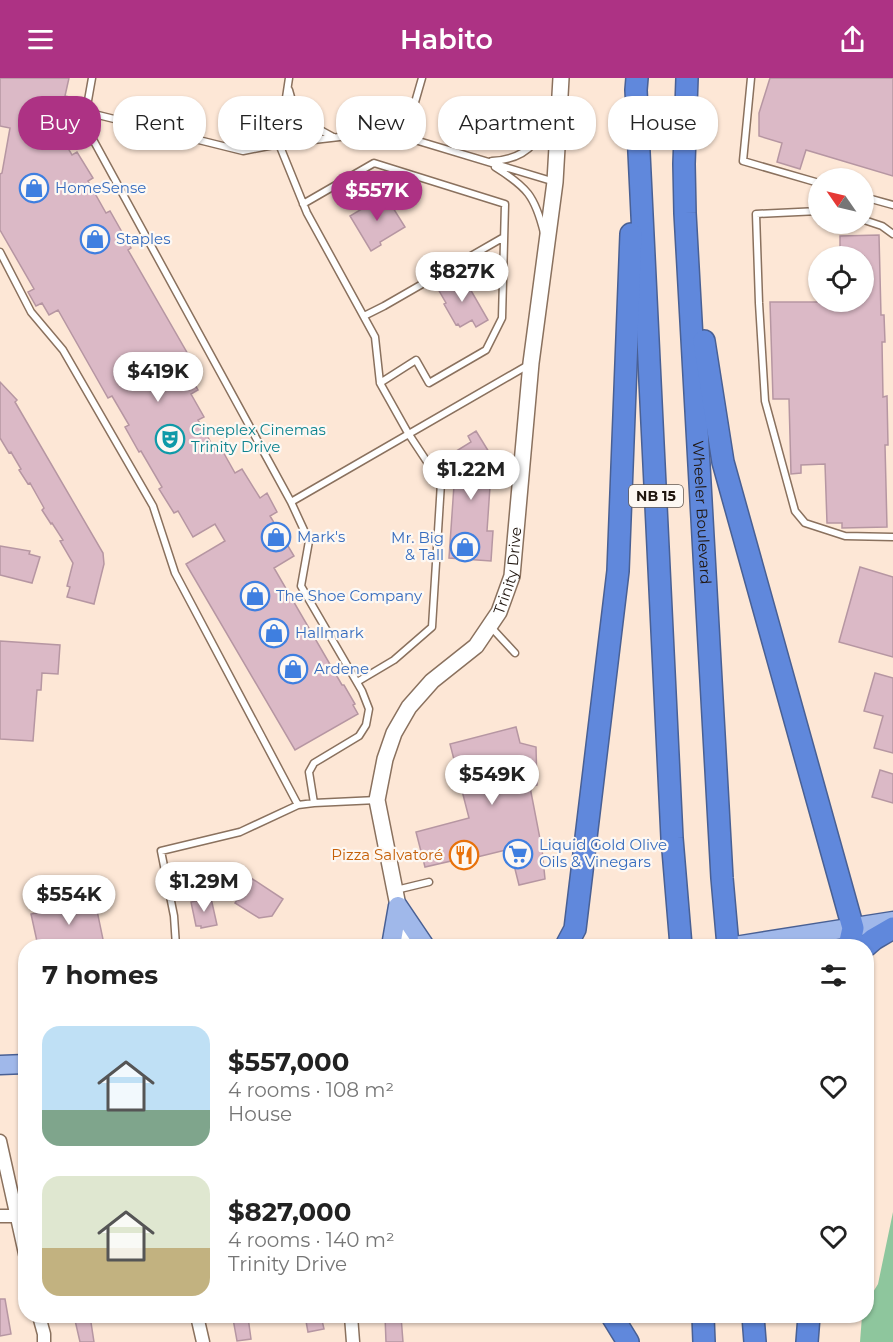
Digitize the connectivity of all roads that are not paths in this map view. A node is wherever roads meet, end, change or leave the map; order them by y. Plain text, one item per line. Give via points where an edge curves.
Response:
1 (92, 78) edge
2 (423, 78) edge
3 (687, 78) edge
4 (751, 78) edge
5 (561, 79) edge
6 (288, 81) edge
7 (637, 84) edge
8 (89, 96) edge
9 (286, 96) edge
10 (418, 96) edge
11 (334, 137) joint
12 (324, 138) edge
13 (426, 143) edge
14 (99, 150) edge
15 (281, 150) edge
16 (487, 162) junction
17 (808, 180) edge
18 (555, 182) junction
19 (874, 200) edge
20 (303, 204) junction
21 (893, 205) edge
22 (808, 212) edge
23 (685, 213) junction
24 (874, 223) edge
25 (893, 234) edge
26 (504, 237) junction
27 (893, 243) edge
28 (547, 246) junction
29 (0, 252) edge
30 (364, 316) junction
31 (531, 363) junction
32 (380, 383) junction
33 (408, 433) junction
34 (291, 502) junction
35 (893, 537) edge
36 (490, 626) junction
37 (515, 653) dead end
38 (357, 682) junction
39 (377, 800) junction
40 (314, 803) junction
41 (298, 805) junction
42 (429, 882) dead end
43 (397, 898) junction
44 (893, 921) edge
45 (893, 928) edge
46 (851, 937) edge
47 (176, 939) edge
48 (393, 939) edge
49 (405, 939) edge
50 (421, 939) edge
51 (570, 939) edge
52 (681, 939) edge
53 (728, 939) edge
54 (825, 939) edge
55 (874, 939) edge
56 (18, 1064) edge
57 (0, 1065) edge
58 (0, 1141) edge
59 (18, 1208) edge
60 (0, 1216) edge
61 (18, 1216) edge
62 (41, 1323) edge
63 (199, 1323) edge
64 (352, 1323) edge
65 (616, 1323) edge
66 (704, 1323) edge
67 (753, 1323) edge
68 (808, 1323) edge
69 (44, 1342) edge
70 (203, 1342) edge
71 (353, 1342) edge
72 (628, 1342) edge
73 (705, 1342) edge
74 (754, 1342) edge
75 (807, 1342) edge

1 - 8 lane
2 - 10 lane
3 - 23 highway, Wheeler Boulevard / NB 15
4 - 17 lane via 743,161
5 - 16 lane via 547,118 526,152 517,158
5 - 18 street, Trinity Drive
6 - 9 lane
6 - 11 lane via 291,98 303,117
7 - 51 highway via 618,571 575,929
7 - 52 highway, NB 15 via 672,838
11 - 12 lane
13 - 16 lane
14 - 34 lane
15 - 20 lane
16 - 18 lane
16 - 28 lane via 526,190 536,205
18 - 28 street, Trinity Drive
19 - 21 lane
20 - 26 lane via 374,163 505,204
20 - 30 lane
22 - 35 lane via 756,214 765,400 795,511 805,523 845,536
23 - 46 highway via 723,462
23 - 53 highway, Wheeler Boulevard / NB 15
24 - 25 lane
25 - 27 lane
26 - 30 lane
26 - 32 lane via 502,318 486,350 429,383 416,360
28 - 31 street, Trinity Drive
29 - 41 lane via 31,312 63,350 153,506 175,573
30 - 32 lane via 375,337
31 - 33 lane
31 - 36 street, Trinity Drive via 512,576
32 - 33 lane
33 - 34 lane
33 - 38 lane via 441,483 432,627 394,660
34 - 38 lane via 309,541 301,586
36 - 37 lane
36 - 39 street, Trinity Drive via 476,646 432,681 409,707 385,759
38 - 40 lane via 369,709 366,725 359,736 314,763 309,772
39 - 40 lane
39 - 43 street, Trinity Drive
40 - 41 lane
41 - 47 lane via 240,832 161,851
42 - 43 lane
43 - 48 main road
43 - 49 street, Trinity Drive
43 - 50 main road
44 - 46 main road
45 - 55 highway
46 - 54 main road
56 - 57 main road
58 - 59 street
60 - 61 street
62 - 69 street
63 - 70 street
64 - 71 street
65 - 72 highway
66 - 73 highway
67 - 74 highway
68 - 75 highway

